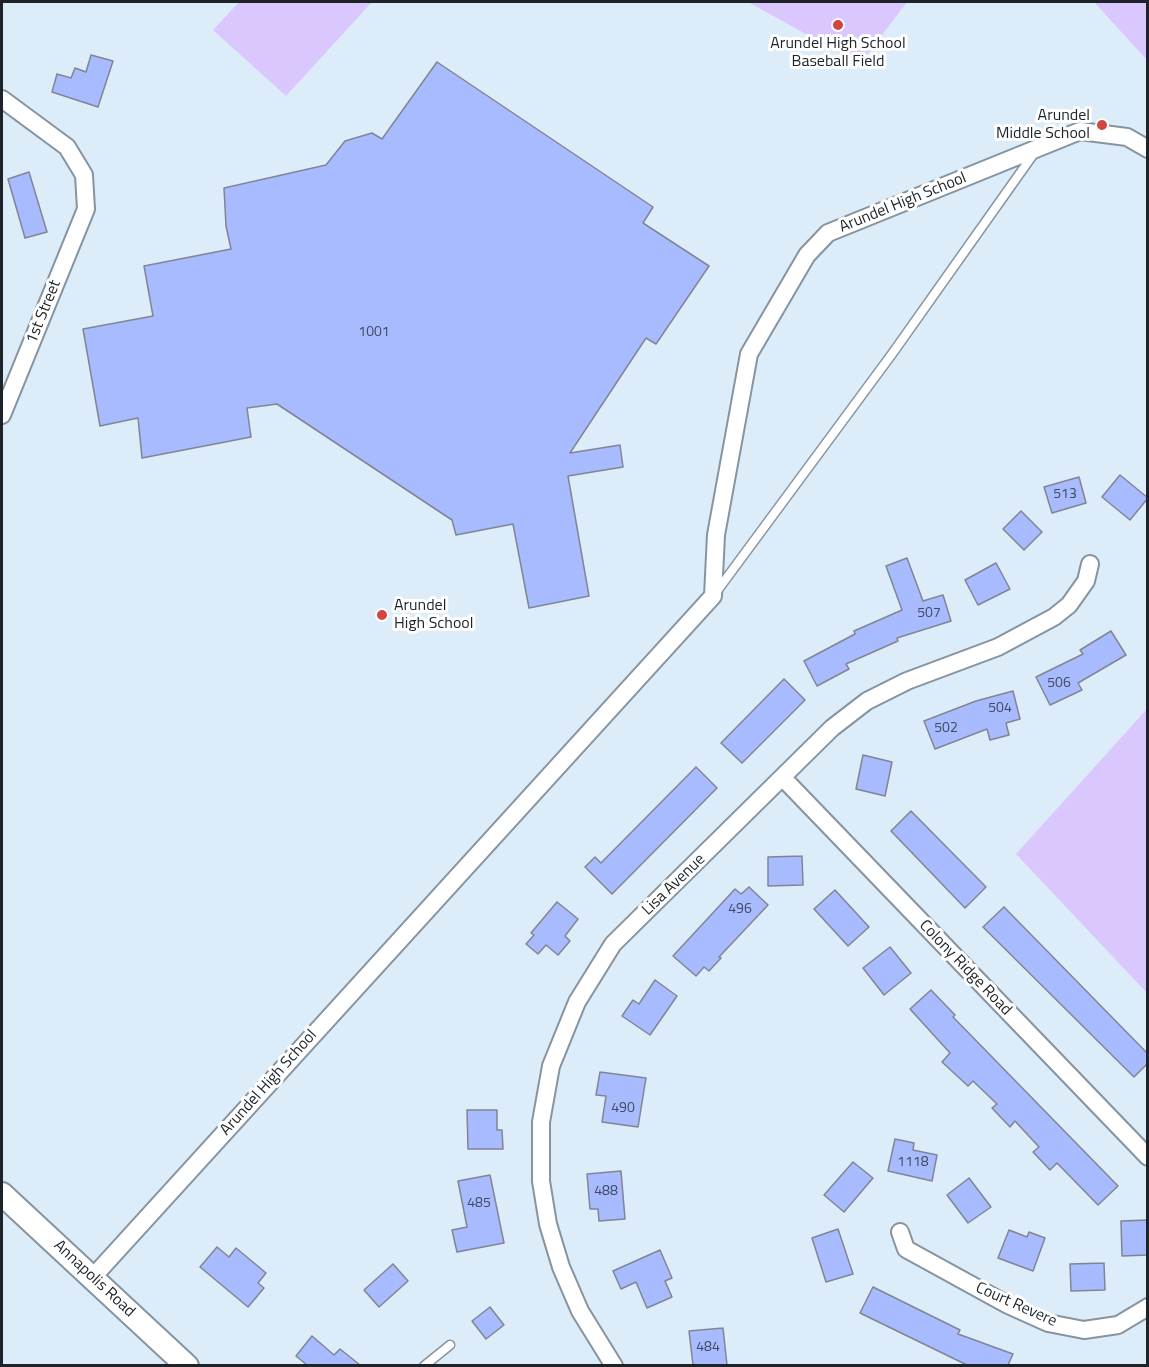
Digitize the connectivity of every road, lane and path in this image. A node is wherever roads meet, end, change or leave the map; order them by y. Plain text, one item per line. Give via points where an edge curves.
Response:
1 (2, 99) edge
2 (1039, 147) junction
3 (1148, 149) edge
4 (2, 415) edge
5 (1090, 564) dead end
6 (713, 596) junction
7 (783, 778) junction
8 (1148, 1157) edge
9 (2, 1194) edge
10 (900, 1232) dead end
11 (93, 1277) junction
12 (1148, 1307) edge
13 (450, 1345) dead end
14 (187, 1365) edge
15 (424, 1365) edge
16 (614, 1365) edge

1 - 4 street, 1st Street via 67,147 84,175 87,209
2 - 3 street, Arundel High School via 1080,131 1127,137
2 - 6 lane, Arundel High School
2 - 6 street, Arundel High School via 828,233 800,263 749,354 716,535
5 - 7 street, Lisa Avenue via 1086,581 1070,605 1054,617 998,647 907,681 867,701 832,728
6 - 11 street, Arundel High School
7 - 8 street, Colony Ridge Road
7 - 16 street, Lisa Avenue via 613,944 577,1002 551,1066 541,1122 541,1181 548,1224 580,1311
9 - 11 main road, Annapolis Road
10 - 12 street, Court Revere via 906,1249 1048,1323 1084,1330 1106,1327 1118,1325
11 - 14 main road, Annapolis Road
13 - 15 lane

